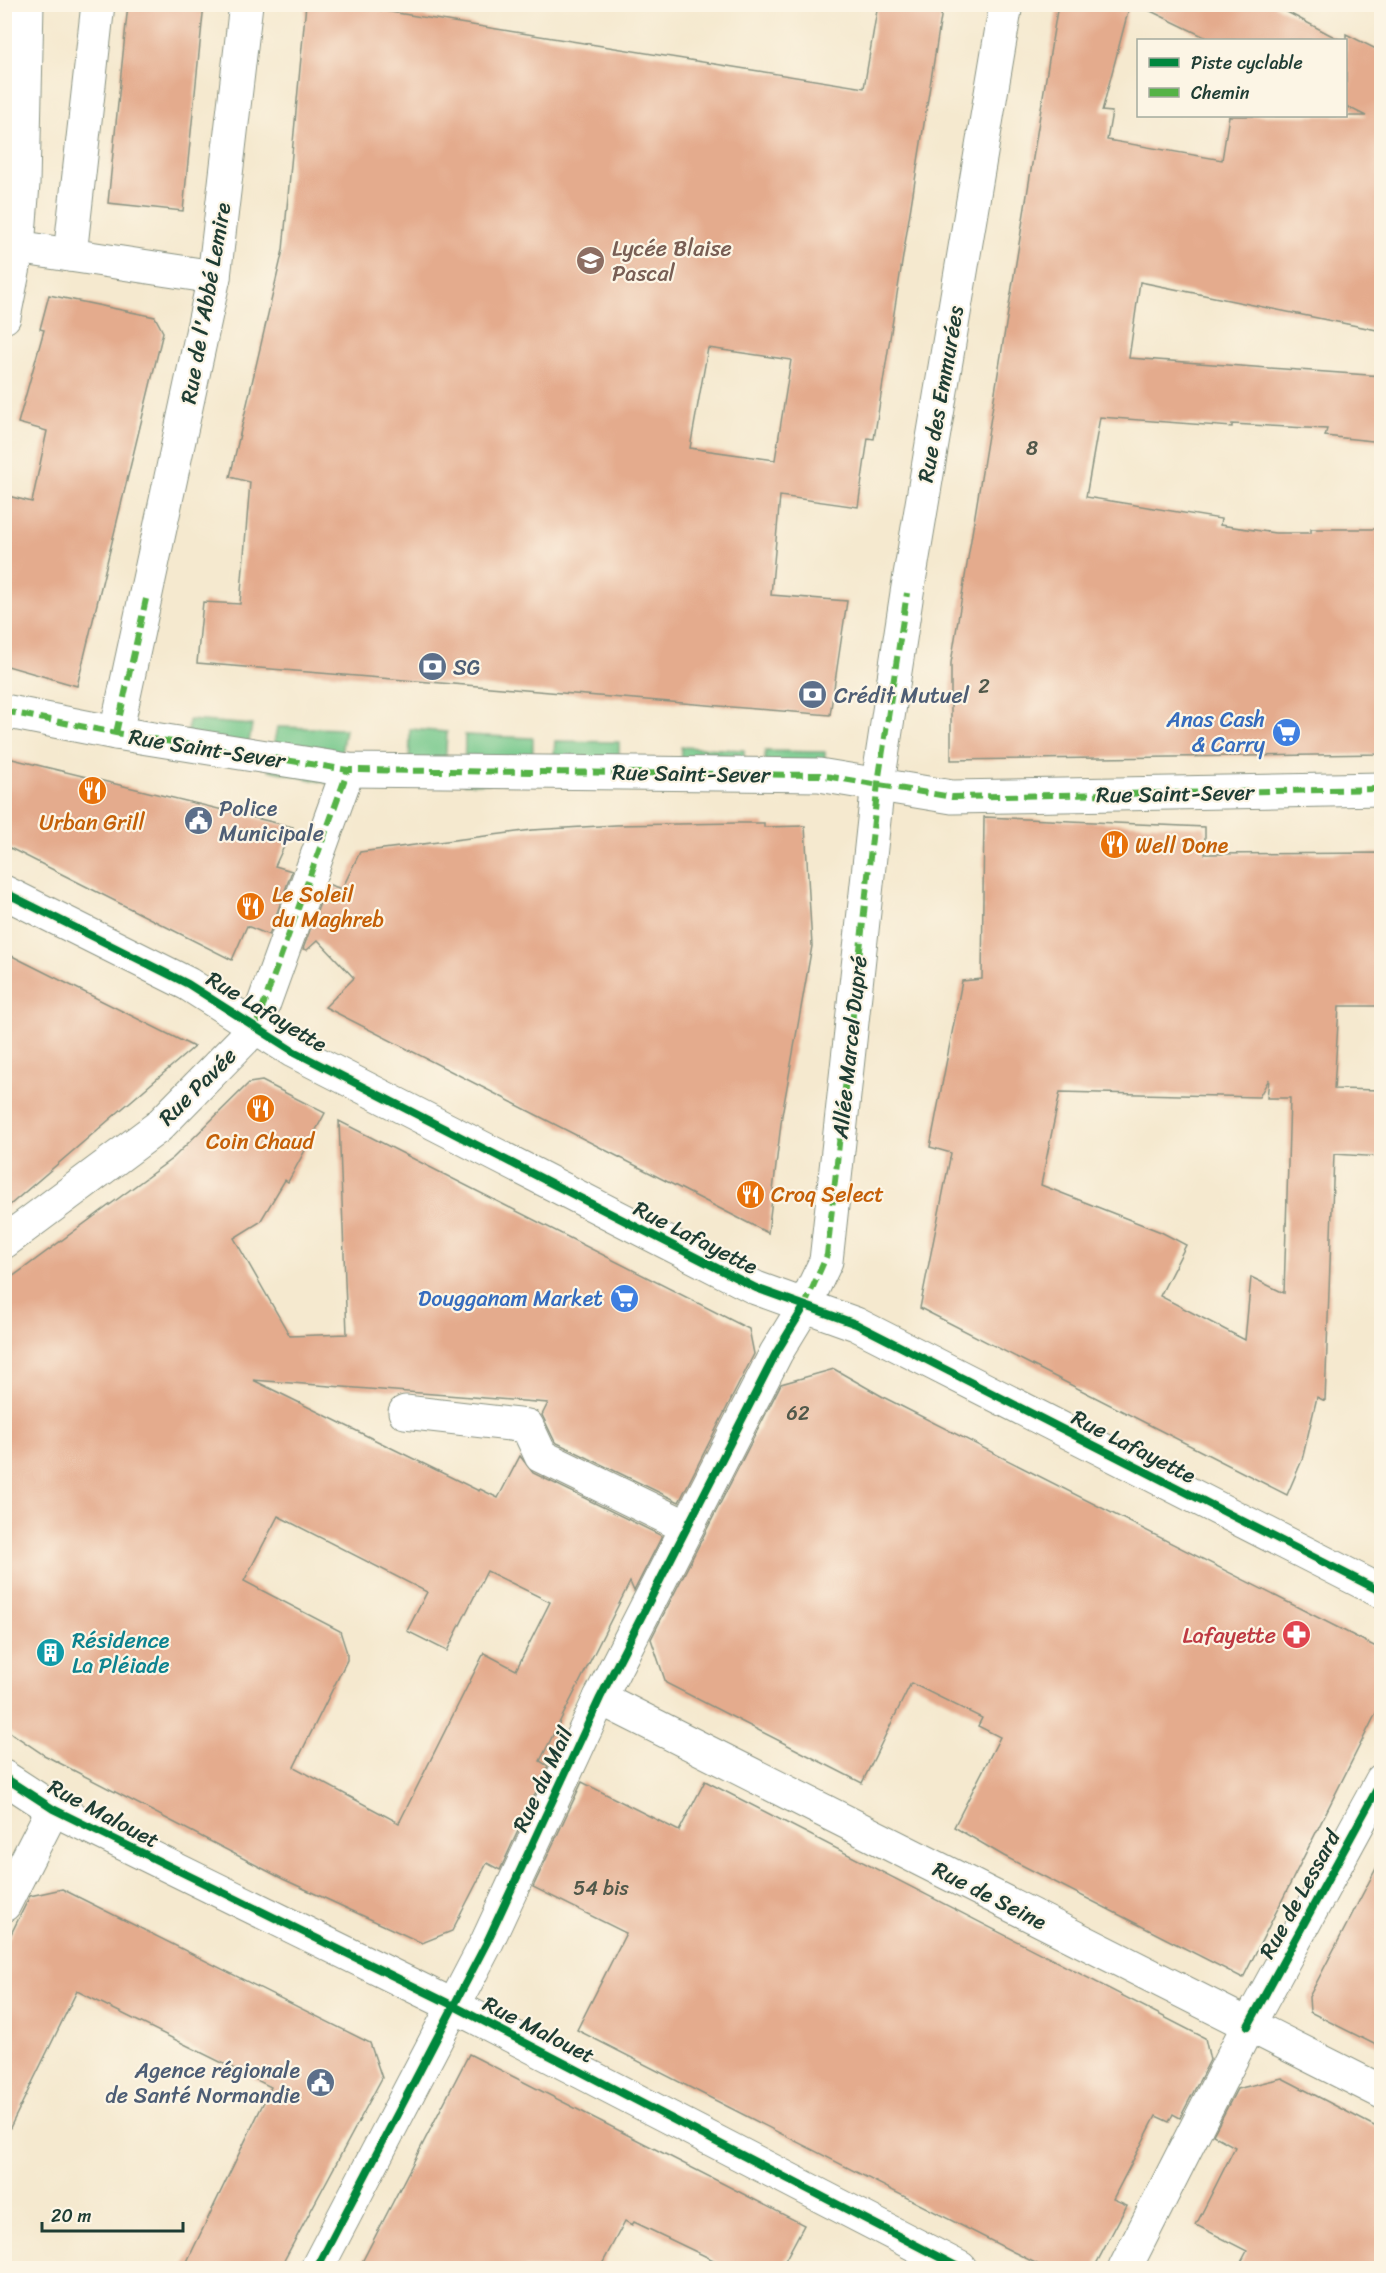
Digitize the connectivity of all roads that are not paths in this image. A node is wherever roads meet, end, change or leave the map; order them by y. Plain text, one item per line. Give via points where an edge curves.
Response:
1 (27, 4) edge
2 (98, 4) edge
3 (246, 4) edge
4 (1006, 4) edge
5 (11, 246) edge
6 (70, 255) junction
7 (214, 277) junction
8 (4, 317) edge
9 (4, 711) edge
10 (116, 734) junction
11 (348, 770) junction
12 (878, 783) junction
13 (1382, 789) edge
14 (4, 892) edge
15 (255, 1028) junction
16 (4, 1242) edge
17 (804, 1307) junction
18 (405, 1412) dead end
19 (687, 1527) junction
20 (1382, 1592) edge
21 (600, 1698) junction
22 (4, 1777) edge
23 (1382, 1780) edge
24 (53, 1809) junction
25 (4, 1905) edge
26 (454, 2006) junction
27 (1248, 2025) junction
28 (1382, 2092) edge
29 (317, 2268) edge
30 (960, 2268) edge
31 (1125, 2268) edge

1 - 5 street via 23,184
2 - 6 street
3 - 7 street, Rue de l'Abbé Lemire
4 - 12 street, Rue des Emmurées
5 - 6 street
5 - 8 street
6 - 7 street
7 - 10 street, Rue de l'Abbé Lemire
9 - 10 street, Rue Saint-Sever
10 - 11 street, Rue Saint-Sever
11 - 12 street, Rue Saint-Sever via 819,775
11 - 15 street, Rue Pavée
12 - 13 street, Rue Saint-Sever via 952,798
12 - 17 street, Allée Marcel Dupré via 827,1255
14 - 15 street, Rue Lafayette via 188,984
15 - 16 street, Rue Pavée via 158,1127
15 - 17 street, Rue Lafayette via 756,1288
17 - 19 street, Rue du Mail via 776,1353
17 - 20 street, Rue Lafayette via 856,1324
18 - 19 street via 527,1426 541,1456
19 - 21 street, Rue du Mail
21 - 26 street, Rue du Mail via 488,1942
21 - 27 street, Rue de Seine
22 - 24 street, Rue Malouet
23 - 27 street, Rue de Lessard
24 - 25 street
24 - 26 street, Rue Malouet
26 - 29 street, Rue du Mail
26 - 30 street, Rue Malouet
27 - 28 street, Rue de Seine
27 - 31 street, Rue de Lessard

